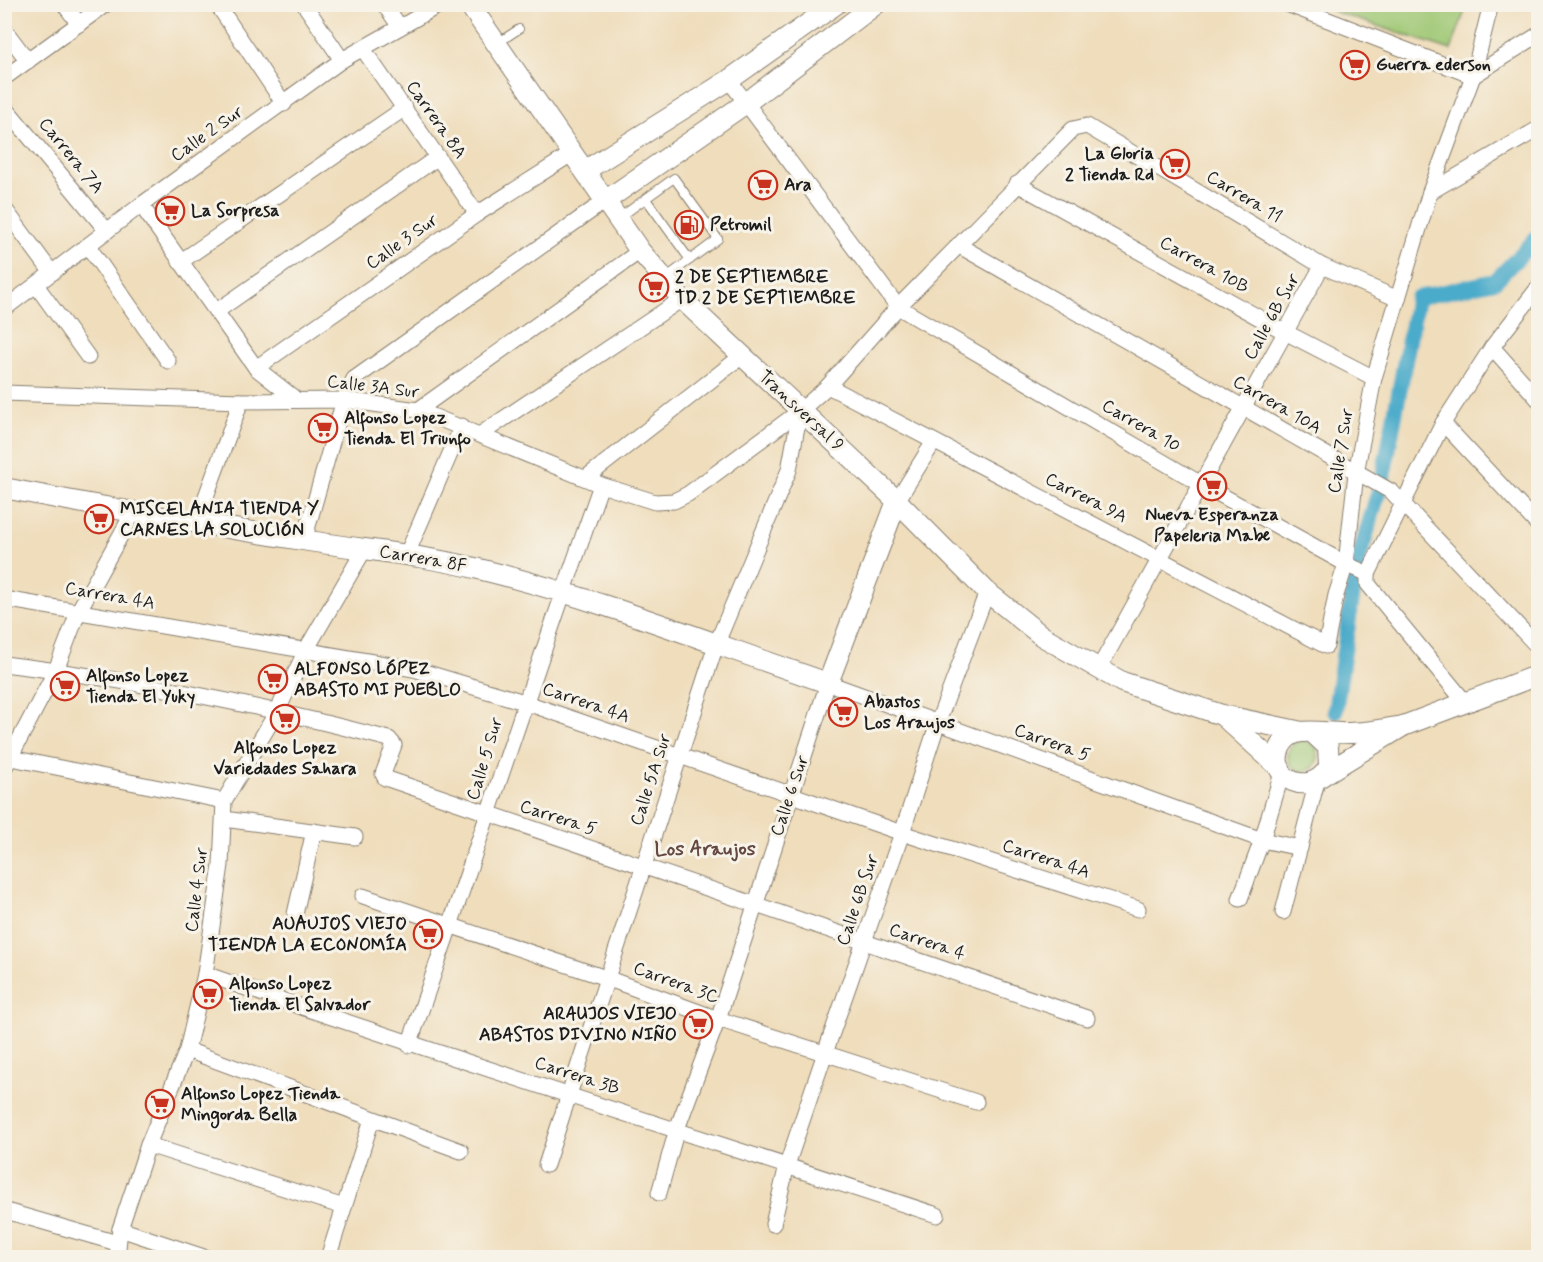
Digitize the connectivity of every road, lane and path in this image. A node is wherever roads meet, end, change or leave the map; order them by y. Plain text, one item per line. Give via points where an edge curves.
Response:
1 (64, 4) edge
2 (106, 4) edge
3 (217, 4) edge
4 (304, 4) edge
5 (384, 4) edge
6 (441, 4) edge
7 (469, 4) edge
8 (836, 4) edge
9 (876, 4) edge
10 (1287, 4) edge
11 (1491, 4) edge
12 (79, 24) junction
13 (400, 27) junction
14 (4, 29) edge
15 (519, 29) dead end
16 (1539, 35) edge
17 (495, 45) junction
18 (363, 49) junction
19 (342, 60) junction
20 (28, 61) junction
21 (1473, 76) junction
22 (4, 78) edge
23 (729, 80) junction
24 (746, 103) junction
25 (284, 104) junction
26 (4, 106) edge
27 (405, 108) junction
28 (1074, 129) joint
29 (1539, 129) edge
30 (573, 153) junction
31 (438, 157) junction
32 (585, 170) junction
33 (1017, 184) junction
34 (1430, 192) junction
35 (646, 199) junction
36 (605, 201) junction
37 (141, 205) junction
38 (4, 208) edge
39 (477, 214) junction
40 (617, 219) junction
41 (107, 231) junction
42 (958, 245) junction
43 (88, 246) junction
44 (640, 251) junction
45 (690, 260) junction
46 (180, 262) junction
47 (1322, 266) junction
48 (52, 273) junction
49 (664, 279) junction
50 (36, 285) junction
51 (1539, 288) edge
52 (682, 299) junction
53 (1398, 299) junction
54 (898, 306) junction
55 (4, 309) edge
56 (217, 310) junction
57 (1285, 332) junction
58 (1492, 347) junction
59 (742, 356) junction
60 (88, 357) dead end
61 (168, 361) dead end
62 (256, 368) junction
63 (1374, 378) junction
64 (828, 386) junction
65 (4, 393) edge
66 (294, 398) junction
67 (1539, 399) edge
68 (344, 400) junction
69 (242, 401) junction
70 (1243, 409) junction
71 (418, 410) junction
72 (800, 411) junction
73 (1443, 423) junction
74 (462, 426) junction
75 (481, 434) junction
76 (933, 443) junction
77 (1356, 473) junction
78 (587, 477) junction
79 (1201, 484) junction
80 (601, 485) junction
81 (4, 488) edge
82 (1397, 497) junction
83 (897, 501) junction
84 (133, 513) junction
85 (196, 521) junction
86 (1539, 525) edge
87 (304, 540) junction
88 (364, 550) junction
89 (407, 554) junction
90 (1161, 558) junction
91 (1358, 572) junction
92 (563, 592) junction
93 (987, 592) junction
94 (4, 599) edge
95 (79, 610) junction
96 (716, 645) junction
97 (1326, 646) joint
98 (1539, 647) edge
99 (306, 650) junction
100 (4, 664) edge
101 (56, 670) junction
102 (1098, 670) junction
103 (1539, 675) edge
104 (828, 683) junction
105 (1464, 701) junction
106 (524, 702) junction
107 (278, 710) junction
108 (1222, 715) junction
109 (938, 722) junction
110 (1403, 726) junction
111 (1308, 733) junction
112 (678, 756) junction
113 (8, 764) edge
114 (1281, 770) junction
115 (1320, 778) junction
116 (790, 794) junction
117 (224, 801) junction
118 (488, 815) junction
119 (224, 819) junction
120 (314, 831) junction
121 (902, 833) junction
122 (355, 837) dead end
123 (1262, 840) junction
124 (1300, 848) junction
125 (644, 866) junction
126 (363, 896) dead end
127 (1240, 899) dead end
128 (753, 906) junction
129 (1138, 909) dead end
130 (1283, 912) dead end
131 (295, 914) dead end
132 (451, 926) junction
133 (865, 940) junction
134 (205, 974) junction
135 (609, 979) junction
136 (1087, 1018) dead end
137 (718, 1019) junction
138 (410, 1045) junction
139 (187, 1050) junction
140 (825, 1053) junction
141 (569, 1094) junction
142 (976, 1102) dead end
143 (372, 1119) junction
144 (677, 1129) junction
145 (148, 1145) junction
146 (461, 1151) dead end
147 (546, 1165) dead end
148 (787, 1165) junction
149 (659, 1192) dead end
150 (344, 1207) junction
151 (4, 1215) edge
152 (938, 1215) dead end
153 (773, 1224) dead end
154 (118, 1243) edge
155 (207, 1257) edge
156 (328, 1257) edge

1 - 12 street
2 - 12 street
3 - 25 street
4 - 19 street
5 - 13 street
6 - 13 street, Calle 2 Sur
7 - 17 street, Transversal 9
8 - 23 street
9 - 24 street
10 - 21 street
11 - 21 street, Calle 7 Sur
12 - 20 street
13 - 18 street, Calle 2 Sur
14 - 20 street
15 - 17 lane
16 - 21 street
17 - 30 street, Transversal 9
18 - 19 street, Calle 2 Sur
18 - 27 street, Carrera 8A
19 - 25 street, Calle 2 Sur
20 - 22 street
21 - 34 street, Calle 7 Sur
23 - 24 street
23 - 32 street
24 - 36 street
24 - 54 street
25 - 37 street, Calle 2 Sur
26 - 41 street, Carrera 7A
27 - 31 street, Carrera 8A
27 - 46 street
28 - 33 street, Calle 3A Sur
28 - 47 street, Carrera 11 via 1087,126
29 - 34 street
30 - 32 street, Transversal 9
30 - 39 street, Calle 3 Sur
31 - 39 street, Carrera 8A
31 - 56 street
32 - 36 street, Transversal 9
33 - 42 street, Calle 3A Sur
33 - 57 street, Carrera 10B
34 - 53 street, Calle 7 Sur
35 - 40 lane
35 - 45 lane
35 - 45 lane via 674,178 680,186 718,239
36 - 40 street, Transversal 9
36 - 68 street via 354,379
37 - 41 street, Calle 2 Sur
37 - 46 street
38 - 48 street
39 - 62 street, Calle 3 Sur
40 - 44 street, Transversal 9
41 - 43 street, Calle 2 Sur
42 - 54 street, Calle 3A Sur
42 - 70 street, Carrera 10A
43 - 48 street, Calle 2 Sur
43 - 61 street
44 - 49 street, Transversal 9
44 - 71 street
45 - 49 lane
46 - 56 street
47 - 53 street, Carrera 11
47 - 57 street, Calle 6B Sur
48 - 50 street, Calle 2 Sur
49 - 52 street, Transversal 9
50 - 55 street, Calle 2 Sur
50 - 60 street
51 - 58 street, Calle 7 Sur
52 - 59 street, Transversal 9
52 - 75 street
53 - 63 street, Calle 7 Sur
54 - 64 street, Calle 3A Sur
54 - 79 street, Carrera 10
56 - 62 street
57 - 63 street, Carrera 10B
57 - 70 street, Calle 6B Sur
58 - 67 street
58 - 73 street, Calle 7 Sur
59 - 72 street, Transversal 9
59 - 78 street
62 - 66 street
63 - 77 street, Calle 7 Sur
64 - 72 street, Calle 3A Sur
64 - 76 street, Carrera 9A
65 - 69 street, Calle 3A Sur
66 - 68 street, Calle 3A Sur
66 - 69 street, Calle 3A Sur
68 - 71 street, Calle 3A Sur
68 - 87 street
69 - 85 street
70 - 77 street, Carrera 10A
70 - 79 street, Calle 6B Sur
71 - 74 street, Calle 3A Sur
72 - 80 street, Calle 3A Sur via 674,501 655,502
72 - 83 street, Transversal 9
72 - 96 street, Calle 5A Sur via 789,470
73 - 82 street, Calle 7 Sur
73 - 86 street
74 - 75 street, Calle 3A Sur
74 - 89 street
75 - 78 street, Calle 3A Sur
76 - 83 street, Calle 6 Sur
76 - 90 street, Carrera 9A
77 - 82 street, Carrera 10A
77 - 91 street, Calle 7 Sur
78 - 80 street, Calle 3A Sur
79 - 90 street, Calle 6B Sur
79 - 91 street, Carrera 10
80 - 92 street, Calle 5 Sur
81 - 84 street, Carrera 8F
82 - 91 street, Calle 7 Sur
82 - 98 street, Carrera 10A
83 - 93 street, Transversal 9
83 - 104 street, Calle 6 Sur
84 - 85 street, Carrera 8F
84 - 95 street
85 - 87 street, Carrera 8F
87 - 88 street, Carrera 8F
88 - 89 street, Carrera 8F
88 - 99 street
89 - 92 street, Carrera 8F
90 - 97 street, Carrera 9A
90 - 102 street, Calle 6B Sur
91 - 97 street, Calle 7 Sur via 1336,595
91 - 105 street, Carrera 10
92 - 96 street, Carrera 8F
92 - 106 street, Calle 5 Sur
93 - 102 street, Transversal 9 via 1042,636
93 - 109 street, Calle 6B Sur
94 - 95 street, Carrera 4A
95 - 99 street, Carrera 4A
95 - 101 street
96 - 104 street, Carrera 8F
96 - 112 street, Calle 5A Sur
99 - 106 street, Carrera 4A via 414,669
99 - 107 street
100 - 101 street
101 - 107 street
101 - 113 street
102 - 108 street, Transversal 9 via 1150,693
103 - 105 street, Transversal 9
104 - 109 street, Carrera 5
104 - 116 street, Calle 6 Sur
105 - 110 street, Transversal 9
106 - 112 street, Carrera 4A
106 - 118 street, Calle 5 Sur
107 - 117 street
107 - 118 street, Carrera 5 via 389,739 394,745 385,778
108 - 111 street, Transversal 9
108 - 114 street, Transversal 9
109 - 121 street, Calle 6B Sur
109 - 123 street, Carrera 5
110 - 111 street, Transversal 9 via 1347,734
110 - 115 street, Transversal 9
111 - 114 street via 1284,741 1279,749
111 - 115 street via 1328,747 1330,757
112 - 116 street, Carrera 4A
112 - 125 street, Calle 5A Sur
113 - 117 street
114 - 115 street via 1302,784
114 - 123 street
115 - 124 street
116 - 121 street, Carrera 4A
116 - 128 street, Calle 6 Sur
117 - 119 street, Calle 4 Sur
118 - 125 street, Carrera 5
118 - 132 street, Calle 5 Sur
119 - 120 street
119 - 134 street, Calle 4 Sur
120 - 122 street
120 - 131 street
121 - 129 street, Carrera 4A
121 - 133 street, Calle 6B Sur
123 - 124 street, Carrera 5
123 - 127 street
124 - 130 street
125 - 128 street, Carrera 5
125 - 135 street, Calle 5A Sur
126 - 132 street, Carrera 3C
128 - 133 street, Carrera 4
128 - 137 street, Calle 6 Sur
132 - 135 street, Carrera 3C
132 - 138 street, Calle 5 Sur
133 - 136 street, Carrera 4
133 - 140 street, Calle 6B Sur
134 - 138 street, Carrera 3B
134 - 139 street, Calle 4 Sur
135 - 137 street, Carrera 3C
135 - 141 street, Calle 5A Sur
137 - 140 street, Carrera 3C
137 - 144 street, Calle 6 Sur
138 - 141 street, Carrera 3B
139 - 143 street
139 - 145 street, Calle 4 Sur
140 - 142 street, Carrera 3C
140 - 148 street, Calle 6B Sur
141 - 144 street, Carrera 3B
141 - 147 street, Calle 5A Sur
143 - 146 street
143 - 150 street
144 - 148 street, Carrera 3B
144 - 149 street, Calle 6 Sur
145 - 150 street
145 - 154 street, Calle 4 Sur
148 - 152 street, Carrera 3B
148 - 153 street, Calle 6B Sur
150 - 156 street
151 - 154 street via 6,1211
154 - 155 street

